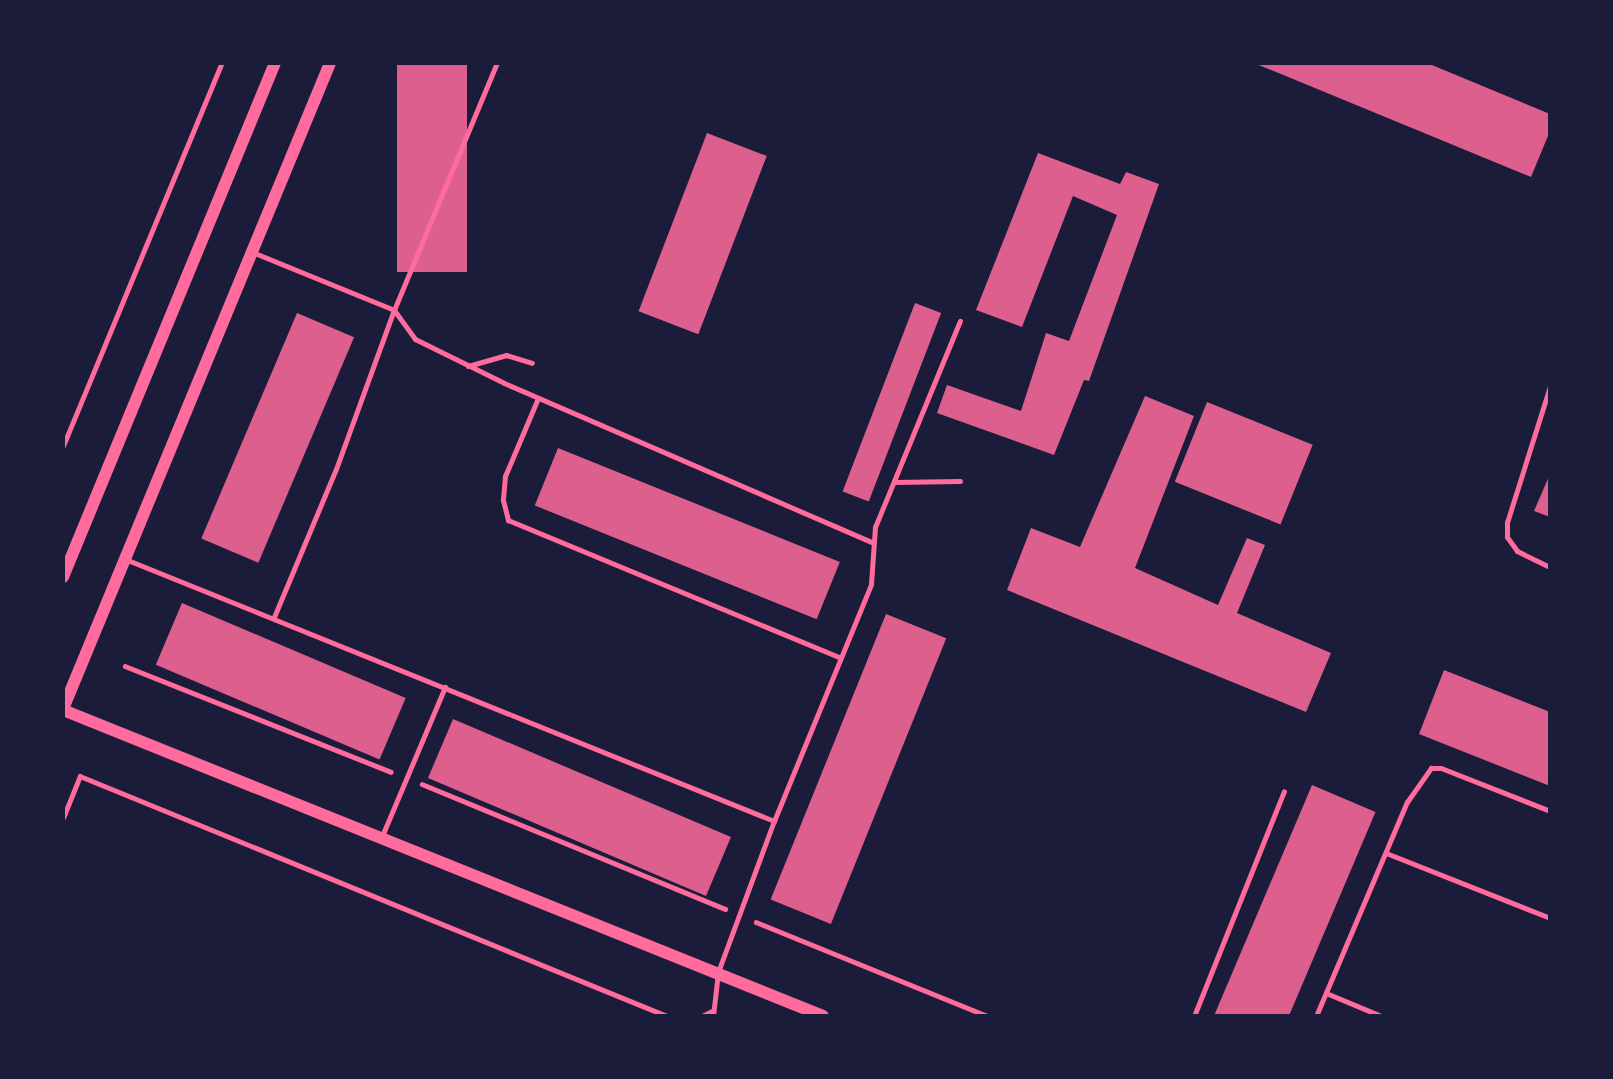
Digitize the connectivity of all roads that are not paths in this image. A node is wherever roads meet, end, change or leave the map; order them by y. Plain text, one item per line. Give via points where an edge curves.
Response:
1 (275, 63) edge
2 (330, 63) edge
3 (497, 63) edge
4 (252, 252) junction
5 (394, 310) junction
6 (960, 321) dead end
7 (532, 363) dead end
8 (468, 366) junction
9 (1550, 386) edge
10 (538, 398) junction
11 (960, 481) dead end
12 (894, 482) junction
13 (873, 543) junction
14 (125, 559) junction
15 (1550, 567) edge
16 (63, 577) edge
17 (274, 618) junction
18 (841, 658) junction
19 (445, 687) junction
20 (63, 709) edge
21 (1284, 791) dead end
22 (1550, 811) edge
23 (774, 821) junction
24 (382, 838) junction
25 (1385, 853) junction
26 (1550, 918) edge
27 (718, 972) junction
28 (1326, 993) junction
29 (712, 1013) edge
30 (702, 1016) edge
31 (823, 1016) edge
32 (1194, 1016) edge
33 (1316, 1016) edge
34 (1381, 1016) edge

1 - 16 street
2 - 4 street
3 - 5 lane
4 - 5 lane
4 - 14 street
5 - 8 lane via 415,339
5 - 17 lane via 336,469
6 - 12 lane
7 - 8 lane via 506,355
8 - 10 lane
9 - 15 lane via 1507,522 1507,537 1517,551
10 - 13 lane
10 - 18 lane via 505,476 503,499 508,520
11 - 12 lane
12 - 13 lane
13 - 18 lane via 871,584
14 - 17 lane
14 - 20 street
17 - 19 lane
18 - 23 lane
19 - 23 lane
19 - 24 lane
20 - 24 street
21 - 32 lane
22 - 25 lane via 1431,768 1407,802
23 - 27 lane
24 - 27 street
25 - 26 lane
25 - 28 lane
27 - 29 lane
27 - 31 street
28 - 33 lane
28 - 34 lane
29 - 30 lane

